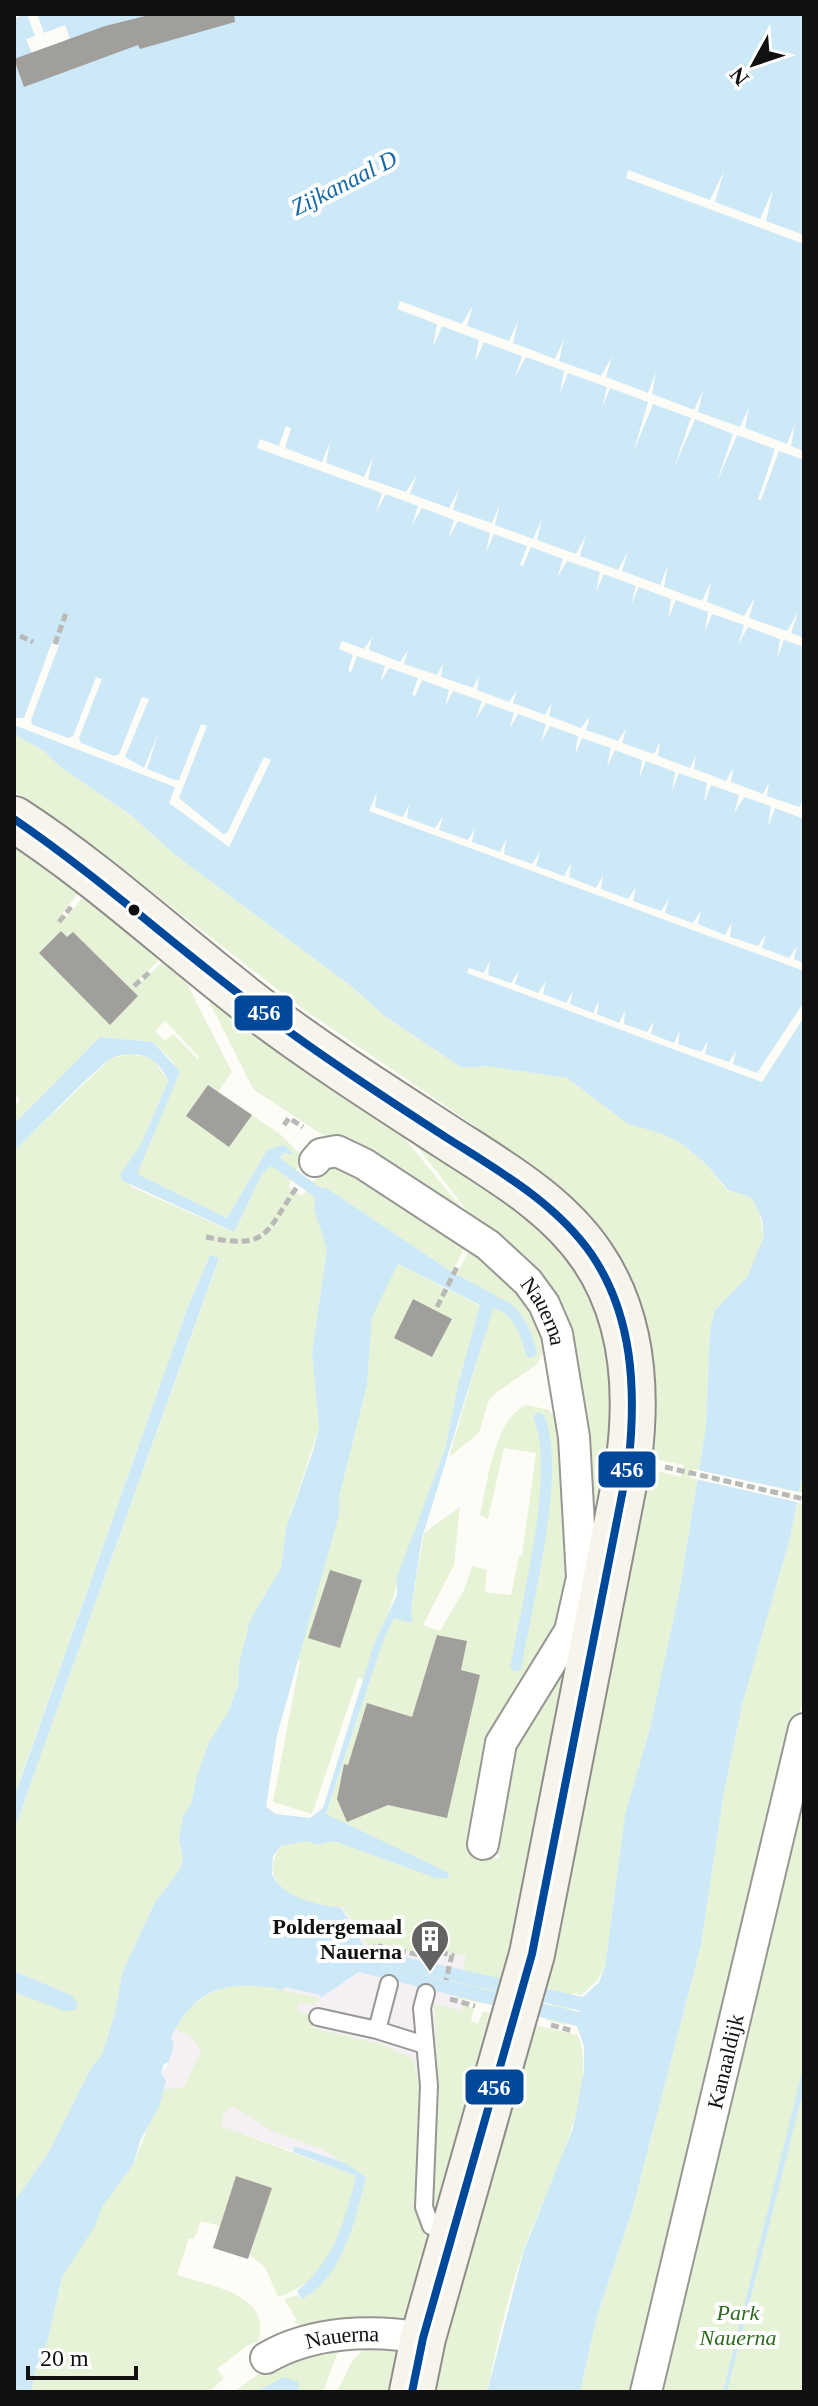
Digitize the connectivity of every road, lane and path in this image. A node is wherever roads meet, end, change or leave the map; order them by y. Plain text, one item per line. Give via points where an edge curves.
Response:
1 (66, 613) dead end
2 (20, 636) dead end
3 (33, 642) dead end
4 (55, 644) dead end
5 (14, 819) edge
6 (65, 916) dead end
7 (59, 922) dead end
8 (315, 1161) joint
9 (206, 1237) dead end
10 (454, 1273) dead end
11 (437, 1307) dead end
12 (654, 1464) dead end
13 (804, 1499) edge
14 (590, 1601) junction
15 (804, 1729) edge
16 (483, 1844) dead end
17 (380, 1946) dead end
18 (445, 1983) dead end
19 (389, 1984) dead end
20 (426, 1993) dead end
21 (464, 2003) dead end
22 (478, 2006) dead end
23 (318, 2017) dead end
24 (565, 2028) dead end
25 (377, 2030) junction
26 (573, 2031) dead end
27 (425, 2045) junction
28 (452, 2235) junction
29 (423, 2338) junction
30 (266, 2358) dead end
31 (412, 2392) edge
32 (646, 2392) edge

1 - 4 path
2 - 3 path
5 - 14 street, Nauerna via 262,1012 518,1184 591,1254 622,1318 633,1401 629,1459
6 - 7 path
8 - 9 path via 261,1238 239,1244
8 - 14 street, Nauerna via 337,1151 364,1164 488,1245 544,1304 557,1334 574,1437
10 - 11 path
12 - 13 path
14 - 16 street, Nauerna via 501,1743
14 - 28 street, Nauerna via 532,1954
15 - 32 street, Kanaaldijk
17 - 18 path via 419,1955 421,1948 452,1955
19 - 25 lane
20 - 27 lane
21 - 22 path
23 - 25 lane
24 - 26 path
25 - 27 lane
27 - 28 lane via 429,2086 424,2207 436,2231
28 - 29 street, Nauerna
29 - 30 street, Nauerna via 329,2336
29 - 31 street, Nauerna

